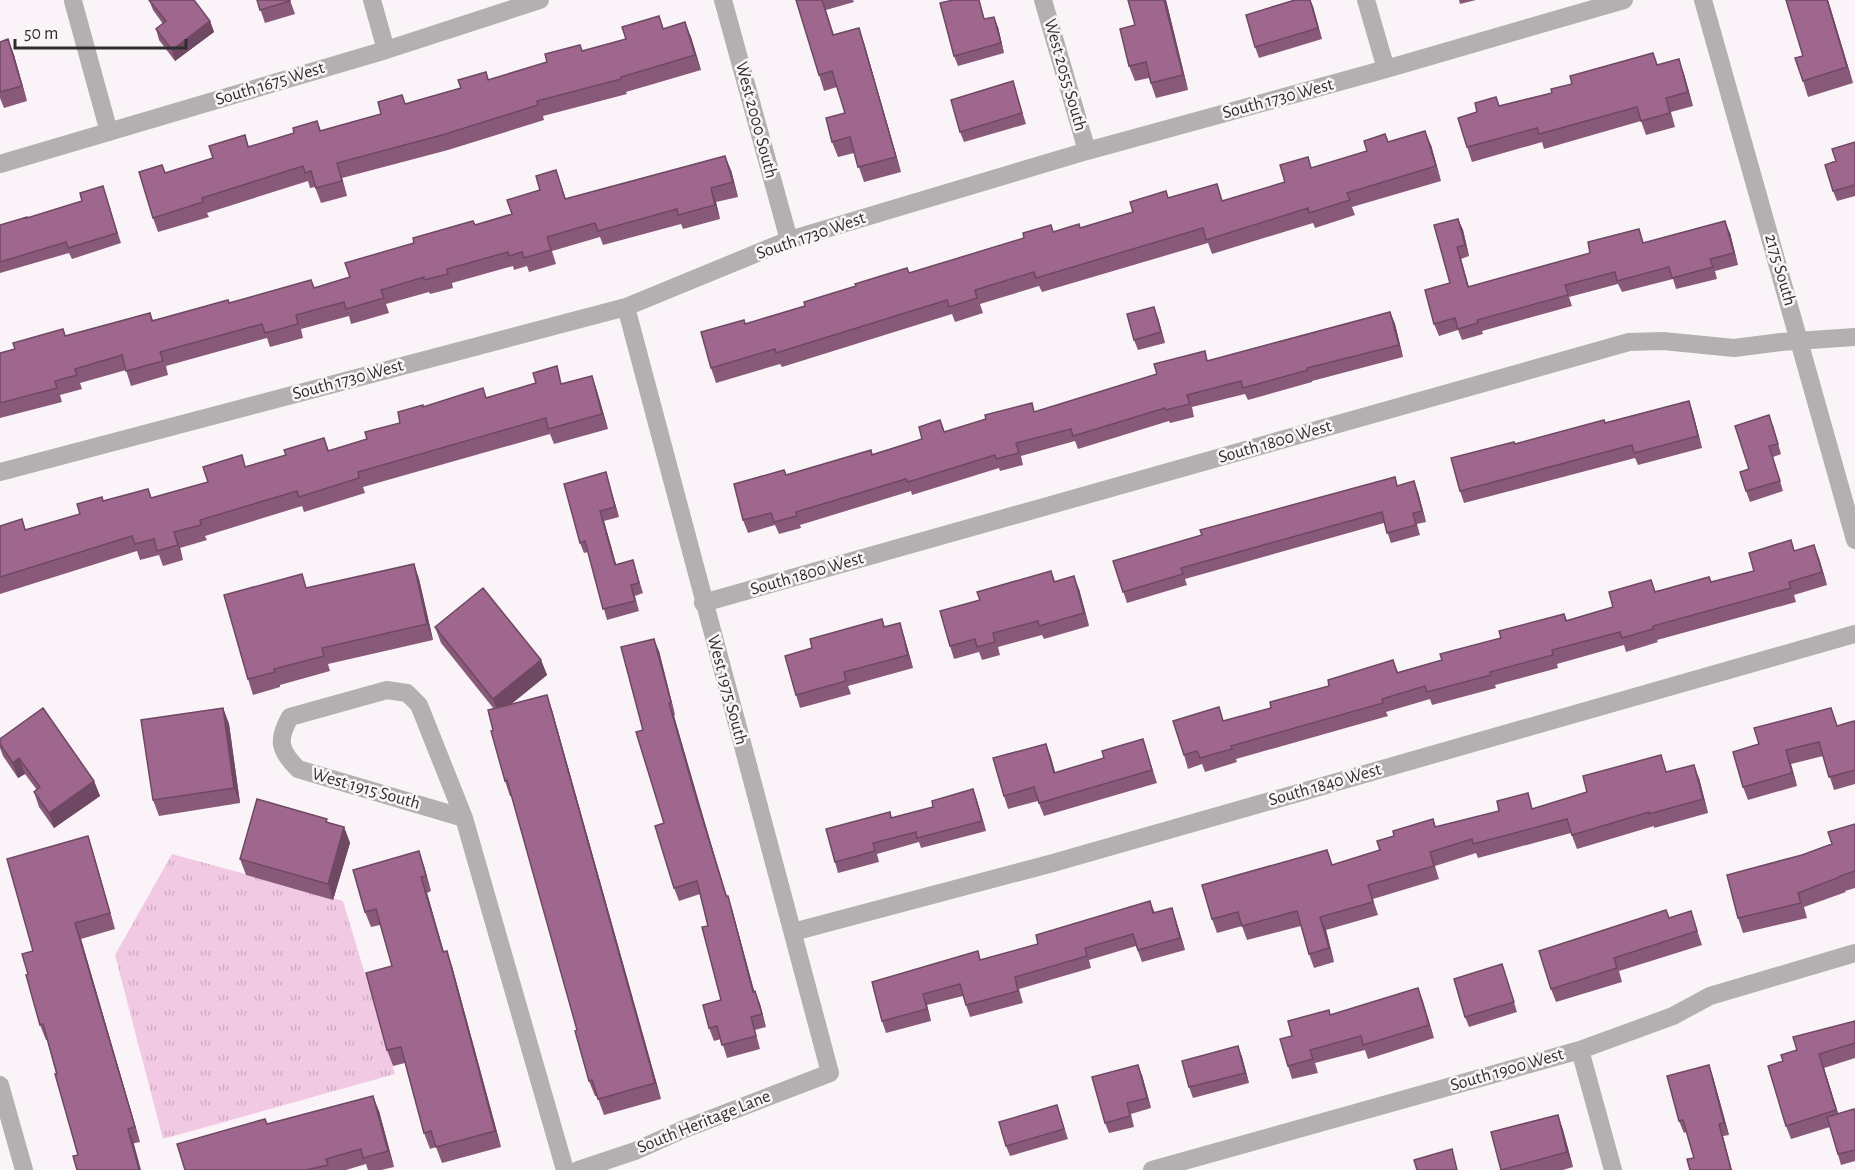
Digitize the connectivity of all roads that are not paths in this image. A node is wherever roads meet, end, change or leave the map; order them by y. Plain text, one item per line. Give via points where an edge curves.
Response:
1 (372, 0) edge
2 (540, 0) edge
3 (723, 0) edge
4 (1043, 0) edge
5 (1366, 0) edge
6 (1624, 0) edge
7 (1703, 0) edge
8 (73, 1) edge
9 (386, 50) junction
10 (1386, 69) junction
11 (109, 132) junction
12 (1087, 150) junction
13 (0, 164) edge
14 (789, 240) junction
15 (626, 307) junction
16 (1855, 337) edge
17 (1800, 341) junction
18 (0, 472) edge
19 (1855, 540) edge
20 (703, 603) junction
21 (1855, 633) edge
22 (464, 818) junction
23 (793, 932) junction
24 (1855, 953) edge
25 (1580, 1050) junction
26 (830, 1073) joint
27 (0, 1085) edge
28 (24, 1170) edge
29 (565, 1170) edge
30 (578, 1170) edge
31 (1152, 1170) edge
32 (1612, 1170) edge

1 - 9 street
2 - 9 street, South 1675 West
3 - 14 street, West 2000 South
4 - 12 street, West 2055 South
5 - 10 street
6 - 10 street, South 1730 West
7 - 17 street, 2175 South
8 - 11 street
9 - 11 street, South 1675 West
10 - 12 street, South 1730 West
11 - 13 street, South 1675 West
12 - 14 street, South 1730 West
14 - 15 street, South 1730 West
15 - 18 street, South 1730 West
15 - 20 street, West 1975 South
16 - 17 street, South 1800 West
17 - 19 street, 2175 South
17 - 20 street, South 1800 West via 1734,348 1629,342
20 - 23 street, West 1975 South
21 - 23 street, South 1840 West via 1053,863
22 - 22 street, West 1915 South via 419,705 406,693 387,690 290,717 281,733 286,756 298,769
22 - 29 street, West 1915 South
23 - 26 street, West 1975 South
24 - 25 street, South 1900 West via 1710,996 1673,1016
25 - 31 street, South 1900 West
25 - 32 street
26 - 30 street, South Heritage Lane
27 - 28 street

